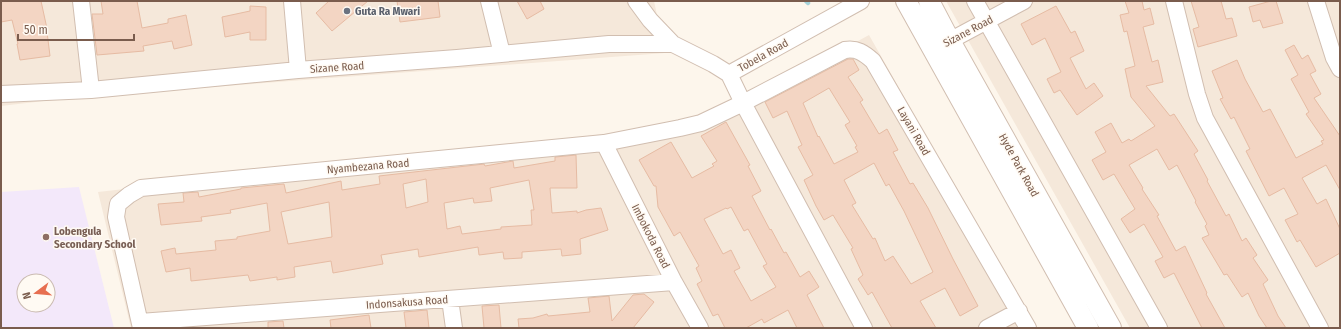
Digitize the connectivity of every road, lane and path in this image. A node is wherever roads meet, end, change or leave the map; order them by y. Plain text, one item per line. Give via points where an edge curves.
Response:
1 (80, 1) edge
2 (292, 1) edge
3 (488, 1) edge
4 (636, 1) edge
5 (861, 1) edge
6 (906, 1) edge
7 (929, 1) edge
8 (975, 1) edge
9 (1024, 1) edge
10 (1174, 1) edge
11 (1316, 1) edge
12 (986, 22) junction
13 (673, 44) junction
14 (942, 46) junction
15 (502, 54) junction
16 (1340, 69) edge
17 (298, 70) junction
18 (728, 74) junction
19 (91, 90) junction
20 (1, 94) edge
21 (743, 103) junction
22 (604, 143) junction
23 (674, 282) junction
24 (450, 299) junction
25 (1019, 311) junction
26 (140, 325) edge
27 (454, 328) edge
28 (700, 328) edge
29 (864, 328) edge
30 (987, 328) edge
31 (1028, 328) edge
32 (1088, 328) edge
33 (1111, 328) edge
34 (1159, 328) edge
35 (1320, 328) edge

1 - 19 street
2 - 17 street
3 - 15 street
4 - 13 street, Tobela Road
5 - 18 street, Tobela Road
6 - 14 street, Hyde Park Road
7 - 14 street, Hyde Park Road
8 - 12 street
9 - 12 street, Sizane Road
10 - 35 street via 1196,94 1205,118
11 - 16 street
12 - 14 street, Sizane Road
12 - 34 street
13 - 15 street, Sizane Road via 609,44
13 - 18 street, Tobela Road
14 - 32 street, Hyde Park Road
14 - 33 street, Hyde Park Road
15 - 17 street, Sizane Road
17 - 19 street, Sizane Road
18 - 21 street
19 - 20 street, Sizane Road
21 - 22 street, Nyambezana Road via 701,123
21 - 25 street, Layani Road via 845,50 859,50 866,54 873,61
21 - 29 street
22 - 23 street, Imbokoda Road
22 - 26 street, Nyambezana Road via 142,188 118,204 116,217
23 - 24 street, Indonsakusa Road
23 - 28 street, Imbokoda Road
24 - 26 street, Indonsakusa Road
24 - 27 street
25 - 30 street
25 - 31 street, Layani Road

